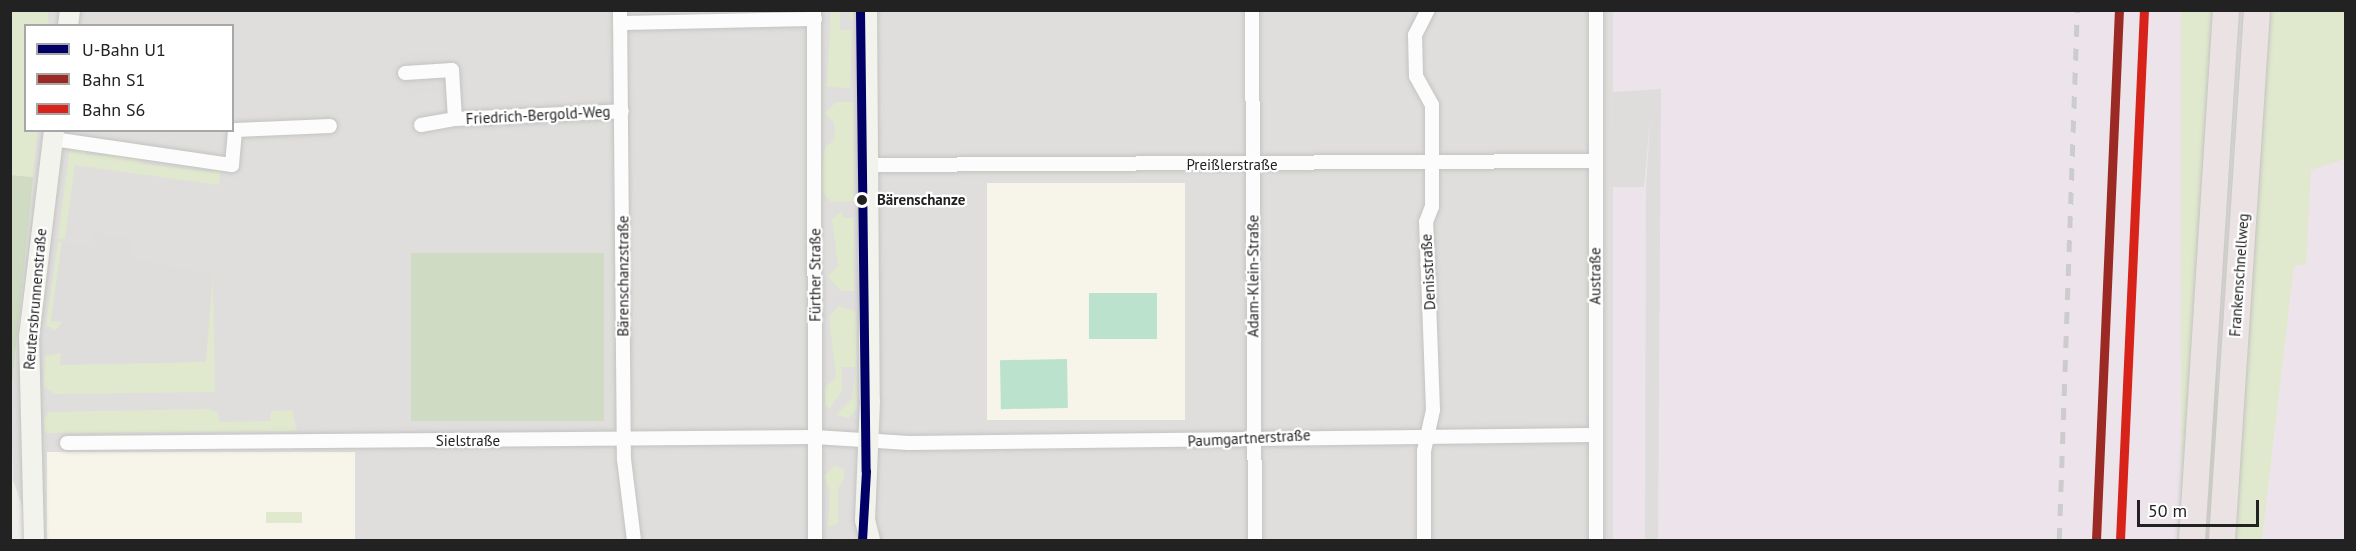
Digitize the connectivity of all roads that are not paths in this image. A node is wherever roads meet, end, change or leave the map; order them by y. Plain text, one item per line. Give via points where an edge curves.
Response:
1 (867, 10) edge
2 (1252, 10) edge
3 (1428, 10) edge
4 (1596, 10) edge
5 (2226, 10) edge
6 (2257, 10) edge
7 (814, 15) edge
8 (620, 17) edge
9 (405, 74) dead end
10 (622, 111) junction
11 (455, 119) junction
12 (421, 125) dead end
13 (330, 126) dead end
14 (54, 135) edge
15 (1596, 161) junction
16 (1432, 162) junction
17 (868, 165) junction
18 (1253, 166) junction
19 (1428, 434) junction
20 (1594, 435) junction
21 (815, 437) junction
22 (624, 440) junction
23 (868, 440) junction
24 (1253, 441) junction
25 (67, 443) dead end
26 (865, 520) junction
27 (34, 540) edge
28 (634, 540) edge
29 (815, 540) edge
30 (861, 540) edge
31 (870, 540) edge
32 (1255, 540) edge
33 (1424, 540) edge
34 (1596, 540) edge
35 (2192, 540) edge
36 (2222, 540) edge

1 - 17 main road
2 - 18 street, Adam-Klein-Straße
3 - 16 street, Denisstraße via 1415,35 1416,76 1432,105
4 - 15 street, Austraße
5 - 35 highway, Frankenschnellweg
6 - 36 highway, Frankenschnellweg
7 - 8 street
7 - 21 street, Fürther Straße
8 - 10 street, Bärenschanzstraße
9 - 11 street, Friedrich-Bergold-Weg via 452,70
10 - 11 street, Friedrich-Bergold-Weg
10 - 22 street, Bärenschanzstraße
11 - 12 street, Friedrich-Bergold-Weg
13 - 14 street via 236,130 232,165
14 - 27 main road, Reutersbrunnenstraße via 29,337
15 - 16 street, Preißlerstraße
15 - 20 street, Austraße
16 - 18 street, Preißlerstraße
16 - 19 street, Denisstraße via 1426,222 1433,410
17 - 18 street, Preißlerstraße
17 - 23 main road
18 - 24 street, Adam-Klein-Straße
19 - 20 street, Paumgartnerstraße
19 - 24 street, Paumgartnerstraße via 1276,434
19 - 33 street, Denisstraße
20 - 34 street, Austraße
21 - 22 street, Sielstraße
21 - 23 street, Sielstraße
21 - 29 street, Fürther Straße
22 - 25 street, Sielstraße
22 - 28 street, Bärenschanzstraße
23 - 24 street, Paumgartnerstraße
23 - 26 main road
24 - 32 street, Adam-Klein-Straße
26 - 30 main road
26 - 31 main road

